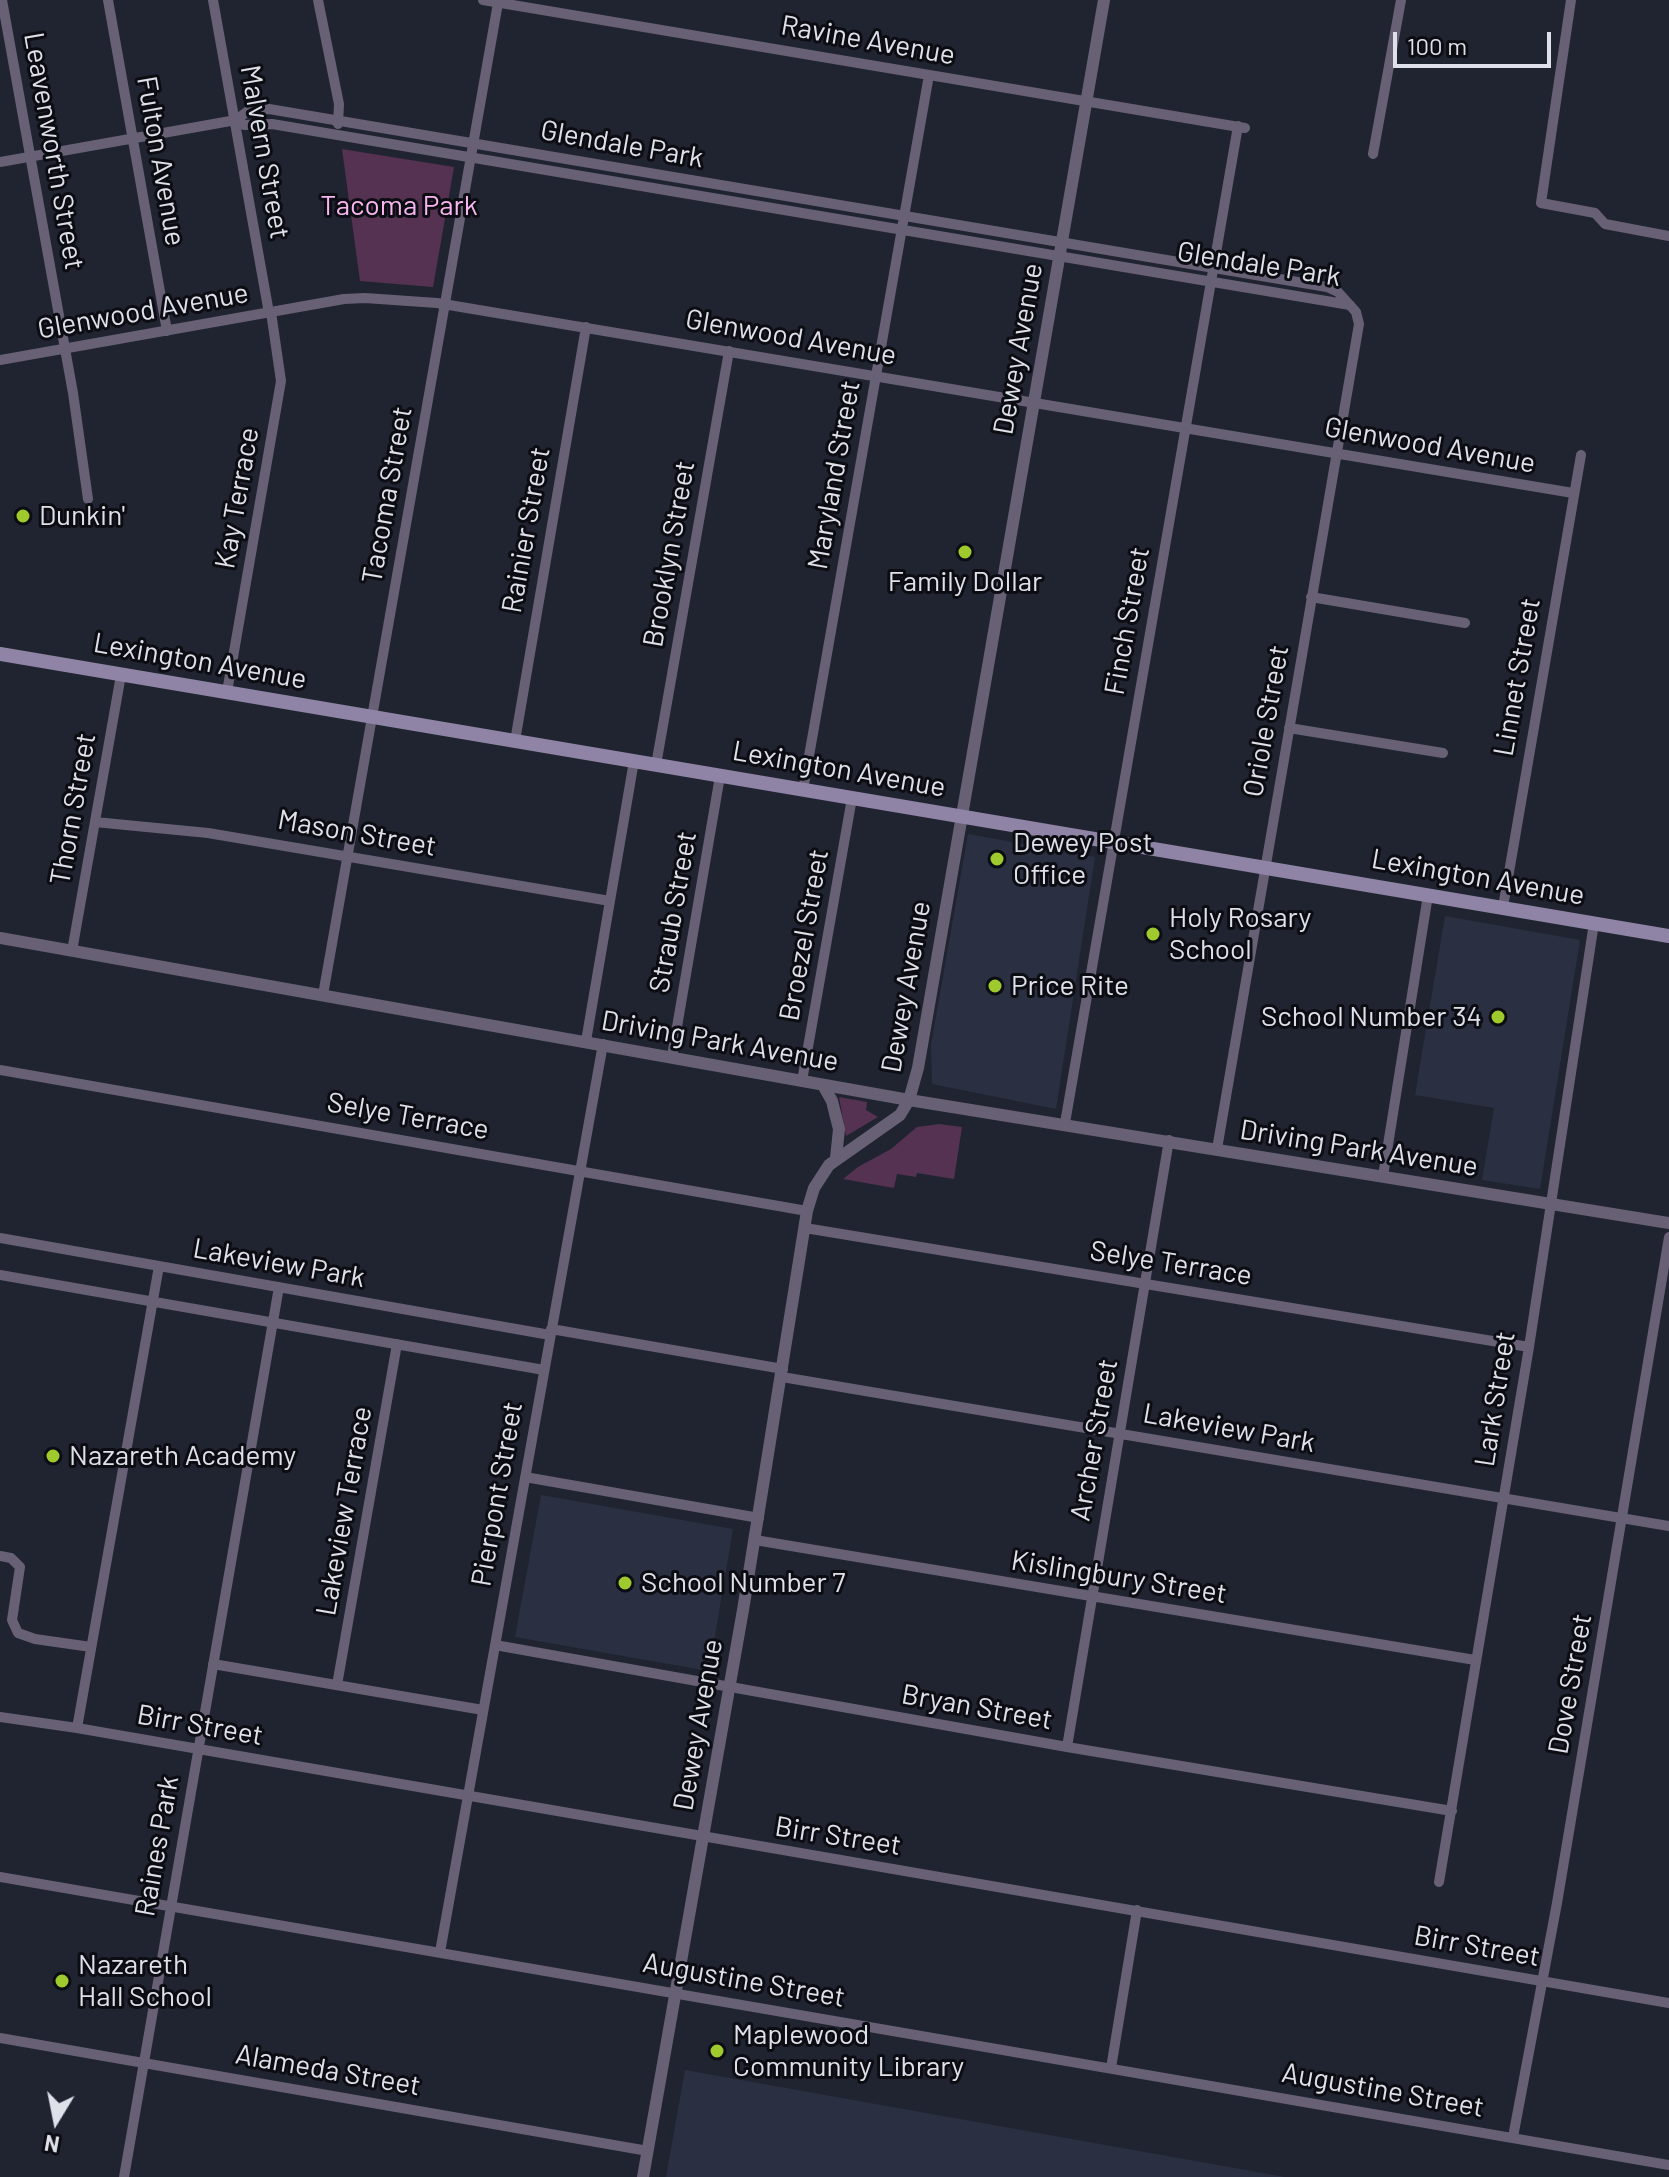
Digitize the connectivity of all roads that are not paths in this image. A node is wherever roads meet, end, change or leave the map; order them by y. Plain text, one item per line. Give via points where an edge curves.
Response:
1 (2, 0) edge
2 (108, 0) edge
3 (213, 0) edge
4 (318, 0) edge
5 (483, 0) edge
6 (1104, 0) edge
7 (1401, 0) edge
8 (1571, 0) edge
9 (498, 3) junction
10 (929, 75) junction
11 (1086, 101) junction
12 (236, 120) junction
13 (339, 121) junction
14 (1242, 127) joint
15 (337, 135) junction
16 (134, 138) junction
17 (473, 143) junction
18 (1373, 154) dead end
19 (31, 157) junction
20 (471, 157) junction
21 (0, 162) edge
22 (904, 215) junction
23 (901, 230) junction
24 (1669, 236) edge
25 (1061, 242) junction
26 (1059, 257) junction
27 (1213, 268) junction
28 (1211, 282) junction
29 (445, 304) junction
30 (1350, 305) junction
31 (270, 312) junction
32 (586, 327) junction
33 (167, 331) junction
34 (64, 349) junction
35 (729, 351) junction
36 (0, 360) edge
37 (875, 376) junction
38 (1033, 403) junction
39 (1185, 428) junction
40 (1336, 454) junction
41 (1581, 455) dead end
42 (1573, 493) junction
43 (88, 499) dead end
44 (1311, 597) junction
45 (1465, 623) dead end
46 (0, 654) edge
47 (121, 675) junction
48 (227, 692) junction
49 (372, 717) junction
50 (1289, 728) junction
51 (515, 741) junction
52 (1443, 753) dead end
53 (634, 761) junction
54 (656, 765) junction
55 (720, 776) junction
56 (803, 790) junction
57 (852, 798) junction
58 (961, 816) junction
59 (95, 822) junction
60 (1112, 842) junction
61 (348, 856) junction
62 (1265, 868) junction
63 (1428, 895) junction
64 (610, 901) junction
65 (1503, 907) junction
66 (1594, 923) junction
67 (1669, 936) edge
68 (0, 938) edge
69 (72, 951) junction
70 (323, 995) junction
71 (586, 1041) junction
72 (603, 1044) junction
73 (672, 1056) junction
74 (0, 1070) edge
75 (802, 1081) junction
76 (823, 1085) junction
77 (909, 1100) junction
78 (1065, 1123) junction
79 (1169, 1140) junction
80 (1217, 1149) junction
81 (836, 1158) junction
82 (580, 1170) junction
83 (1383, 1176) junction
84 (1551, 1205) junction
85 (807, 1211) junction
86 (1669, 1223) edge
87 (805, 1228) junction
88 (1669, 1237) edge
89 (0, 1238) edge
90 (159, 1266) junction
91 (0, 1275) edge
92 (1145, 1282) junction
93 (279, 1287) junction
94 (153, 1301) junction
95 (273, 1322) junction
96 (551, 1332) junction
97 (397, 1344) junction
98 (1529, 1347) junction
99 (544, 1370) junction
100 (783, 1373) junction
101 (1119, 1434) junction
102 (525, 1477) junction
103 (1503, 1499) junction
104 (759, 1518) junction
105 (1623, 1519) junction
106 (1669, 1526) edge
107 (755, 1540) junction
108 (0, 1556) edge
109 (1092, 1596) junction
110 (495, 1645) junction
111 (91, 1647) junction
112 (1475, 1660) junction
113 (213, 1664) junction
114 (337, 1685) junction
115 (729, 1688) junction
116 (483, 1710) junction
117 (0, 1717) edge
118 (77, 1728) junction
119 (1067, 1747) junction
120 (198, 1749) junction
121 (468, 1796) junction
122 (1452, 1811) junction
123 (703, 1838) junction
124 (0, 1877) edge
125 (1439, 1882) dead end
126 (171, 1906) junction
127 (1137, 1910) junction
128 (440, 1952) junction
129 (1541, 1981) junction
130 (676, 1993) junction
131 (1669, 2003) edge
132 (0, 2038) edge
133 (144, 2062) junction
134 (1111, 2068) junction
135 (1513, 2137) junction
136 (648, 2151) junction
137 (1669, 2165) edge
138 (124, 2177) edge
139 (643, 2177) edge

1 - 19 street, Leavenworth Street
2 - 16 street, Fulton Avenue
3 - 12 street, Malvern Street
4 - 13 street
5 - 9 street, Ravine Avenue
6 - 11 street, Dewey Avenue
7 - 18 street
8 - 24 street via 1541,203 1595,213 1605,224
9 - 10 street, Ravine Avenue
9 - 17 street, Tacoma Street
10 - 11 street, Ravine Avenue
10 - 22 street, Maryland Street
11 - 14 street, Ravine Avenue
11 - 25 street, Dewey Avenue
12 - 13 street, Glendale Park via 264,109
12 - 15 street, Glendale Park
12 - 16 street, Glendale Park
12 - 31 street, Malvern Street
13 - 15 street
13 - 17 street, Glendale Park
14 - 27 street, Finch Street
15 - 20 street, Glendale Park
16 - 19 street, Glendale Park
16 - 33 street, Fulton Avenue
17 - 20 street, Tacoma Street
17 - 22 street, Glendale Park
19 - 21 street, Glendale Park
19 - 34 street, Leavenworth Street
20 - 23 street, Glendale Park
20 - 29 street, Tacoma Street
22 - 23 street, Maryland Street
22 - 25 street, Glendale Park
23 - 26 street, Glendale Park
23 - 37 street, Maryland Street
25 - 26 street, Dewey Avenue
25 - 27 street, Glendale Park
26 - 28 street, Glendale Park
26 - 38 street, Dewey Avenue
27 - 28 street, Finch Street
27 - 30 street, Glendale Park via 1330,287
28 - 30 street, Glendale Park
28 - 39 street, Finch Street
29 - 31 street, Glenwood Avenue via 365,298
29 - 32 street, Glenwood Avenue
29 - 49 street, Tacoma Street
30 - 40 street, Oriole Street via 1359,324
31 - 33 street, Glenwood Avenue
31 - 48 street, Kay Terrace via 281,381
32 - 35 street, Glenwood Avenue
32 - 51 street, Rainier Street
33 - 34 street, Glenwood Avenue
34 - 36 street, Glenwood Avenue
34 - 43 street, Leavenworth Street
35 - 37 street, Glenwood Avenue
35 - 54 street, Brooklyn Street
37 - 38 street, Glenwood Avenue
37 - 56 street, Maryland Street
38 - 39 street, Glenwood Avenue
38 - 58 street, Dewey Avenue
39 - 40 street, Glenwood Avenue
39 - 60 street, Finch Street
40 - 42 street, Glenwood Avenue
40 - 44 street, Oriole Street
41 - 42 street, Linnet Street
42 - 65 street, Linnet Street
44 - 45 street
44 - 50 street, Oriole Street
46 - 47 main road, Lexington Avenue
47 - 48 main road, Lexington Avenue
47 - 59 street, Thorn Street
48 - 49 main road, Lexington Avenue
49 - 51 main road, Lexington Avenue
49 - 61 street, Tacoma Street
50 - 52 street
50 - 62 street, Oriole Street
51 - 53 main road, Lexington Avenue
53 - 54 main road, Lexington Avenue
53 - 64 street
54 - 55 main road, Lexington Avenue
55 - 56 main road, Lexington Avenue
55 - 73 street, Straub Street
56 - 57 main road, Lexington Avenue
57 - 58 main road, Lexington Avenue
57 - 75 street, Broezel Street
58 - 60 main road, Lexington Avenue
58 - 77 street, Dewey Avenue
59 - 61 street, Mason Street via 201,831
59 - 69 street, Thorn Street
60 - 62 main road, Lexington Avenue
60 - 78 street, Finch Street
61 - 64 street, Mason Street
61 - 70 street, Tacoma Street
62 - 63 main road, Lexington Avenue
62 - 80 street, Oriole Street
63 - 65 main road, Lexington Avenue
63 - 83 street
64 - 71 street
65 - 66 main road, Lexington Avenue
66 - 67 main road, Lexington Avenue
66 - 84 street, Lark Street
68 - 69 street, Driving Park Avenue
69 - 70 street, Driving Park Avenue
70 - 71 street, Driving Park Avenue
71 - 72 street, Driving Park Avenue
72 - 73 street, Driving Park Avenue
72 - 82 street, Pierpont Street
73 - 75 street, Driving Park Avenue
74 - 82 street, Selye Terrace
75 - 76 street, Driving Park Avenue
76 - 77 street, Driving Park Avenue
76 - 81 street via 839,1129
77 - 78 street, Driving Park Avenue
77 - 81 street, Dewey Avenue via 893,1122
78 - 79 street, Driving Park Avenue
79 - 80 street, Driving Park Avenue
79 - 92 street, Archer Street
80 - 83 street, Driving Park Avenue
81 - 85 street, Dewey Avenue via 819,1179
82 - 85 street, Selye Terrace
82 - 96 street, Pierpont Street
83 - 84 street, Driving Park Avenue
84 - 86 street, Driving Park Avenue
84 - 98 street, Lark Street
85 - 87 street, Dewey Avenue
87 - 92 street, Selye Terrace
87 - 100 street, Dewey Avenue
88 - 105 street, Dove Street
89 - 90 street, Lakeview Park
90 - 93 street, Lakeview Park
90 - 94 street
91 - 94 street
92 - 98 street, Selye Terrace
92 - 101 street, Archer Street
93 - 95 street, Raines Park
93 - 96 street, Lakeview Park
94 - 95 street
94 - 111 street
95 - 97 street
95 - 113 street, Raines Park
96 - 99 street, Pierpont Street
96 - 100 street, Lakeview Park
97 - 99 street
97 - 114 street, Lakeview Terrace
98 - 103 street, Lark Street
99 - 102 street, Pierpont Street
100 - 101 street, Lakeview Park
100 - 104 street, Dewey Avenue
101 - 103 street, Lakeview Park
101 - 109 street, Archer Street
102 - 104 street
102 - 110 street, Pierpont Street
103 - 105 street, Lakeview Park
103 - 112 street, Lark Street
104 - 107 street, Dewey Avenue
105 - 106 street, Lakeview Park
105 - 129 street, Dove Street
107 - 109 street, Kislingbury Street
107 - 115 street, Dewey Avenue
108 - 111 street via 20,1567 12,1620 18,1633
109 - 112 street, Kislingbury Street
109 - 119 street, Archer Street
110 - 115 street, Bryan Street
110 - 116 street, Pierpont Street
111 - 118 street
112 - 122 street, Lark Street
113 - 114 street
113 - 120 street, Raines Park
114 - 116 street
115 - 119 street, Bryan Street
115 - 123 street, Dewey Avenue
116 - 121 street, Pierpont Street
117 - 118 street, Birr Street
118 - 120 street, Birr Street
119 - 122 street, Bryan Street
120 - 121 street, Birr Street
120 - 126 street, Raines Park
121 - 123 street, Birr Street
121 - 128 street, Pierpont Street
122 - 125 street, Lark Street
123 - 127 street, Birr Street
123 - 130 street, Dewey Avenue
124 - 126 street, Augustine Street
126 - 128 street, Augustine Street
126 - 133 street, Raines Park
127 - 129 street, Birr Street
127 - 134 street
128 - 130 street, Augustine Street
129 - 131 street, Birr Street
129 - 135 street, Dove Street
130 - 134 street, Augustine Street
130 - 136 street, Dewey Avenue
132 - 133 street, Alameda Street
133 - 136 street, Alameda Street
133 - 138 street, Raines Park
134 - 135 street, Augustine Street
135 - 137 street, Augustine Street
136 - 139 street, Dewey Avenue

